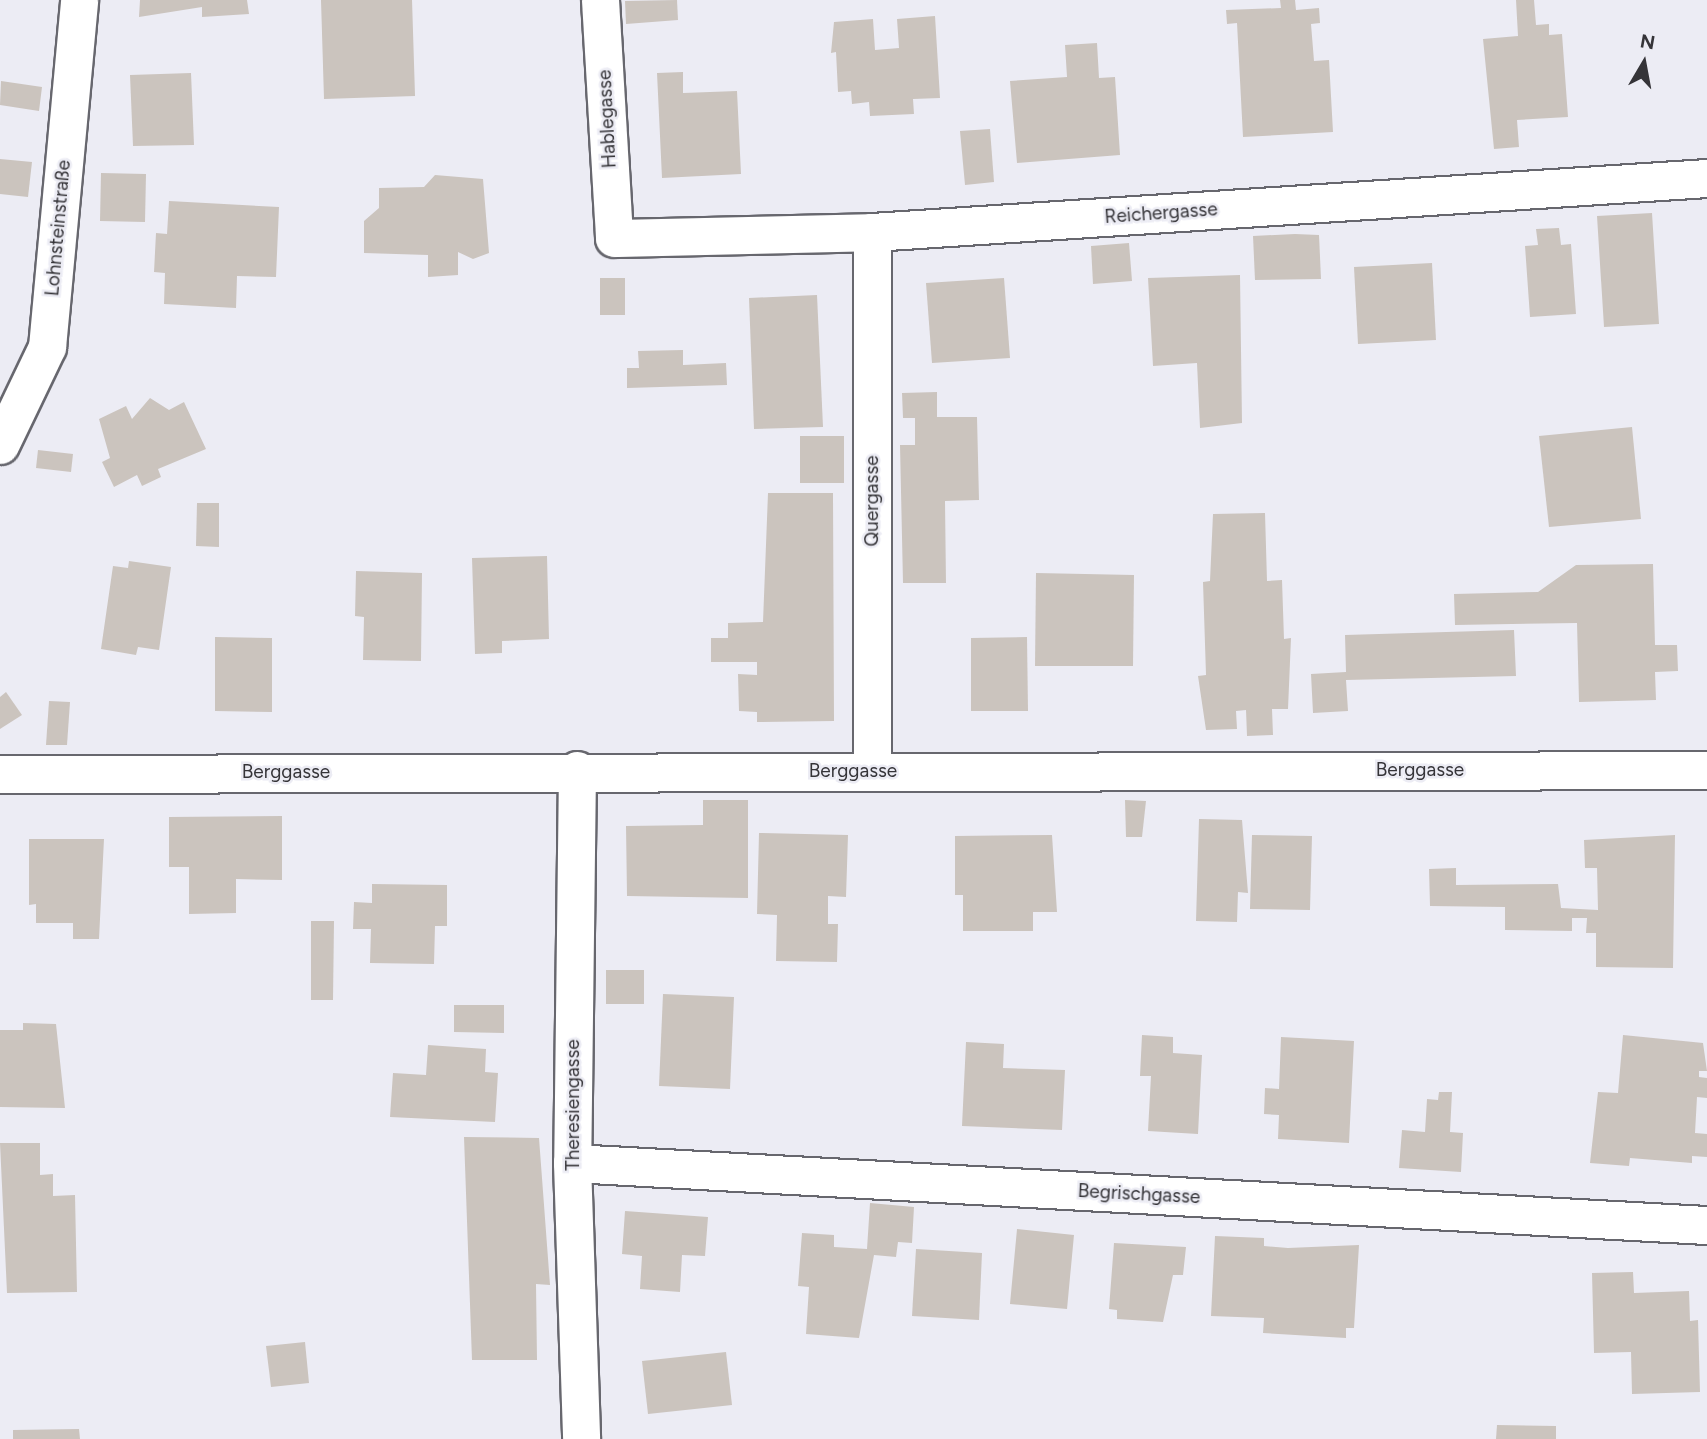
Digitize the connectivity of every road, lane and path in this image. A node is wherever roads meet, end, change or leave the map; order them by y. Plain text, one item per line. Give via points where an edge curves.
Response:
1 (79, 0) edge
2 (600, 0) edge
3 (1707, 178) edge
4 (872, 232) junction
5 (614, 238) joint
6 (0, 444) edge
7 (577, 770) junction
8 (1707, 770) edge
9 (873, 771) junction
10 (0, 774) edge
11 (572, 1163) junction
12 (1707, 1225) edge
13 (581, 1439) edge

1 - 6 street, Lohnsteinstraße via 47,347
2 - 5 street, Hablegasse
3 - 4 street, Reichergasse
4 - 5 street, Reichergasse
4 - 9 street, Quergasse
7 - 9 street, Berggasse
7 - 10 street, Berggasse
7 - 11 street, Theresiengasse
8 - 9 street, Berggasse
11 - 12 street, Begrischgasse
11 - 13 street, Theresiengasse

